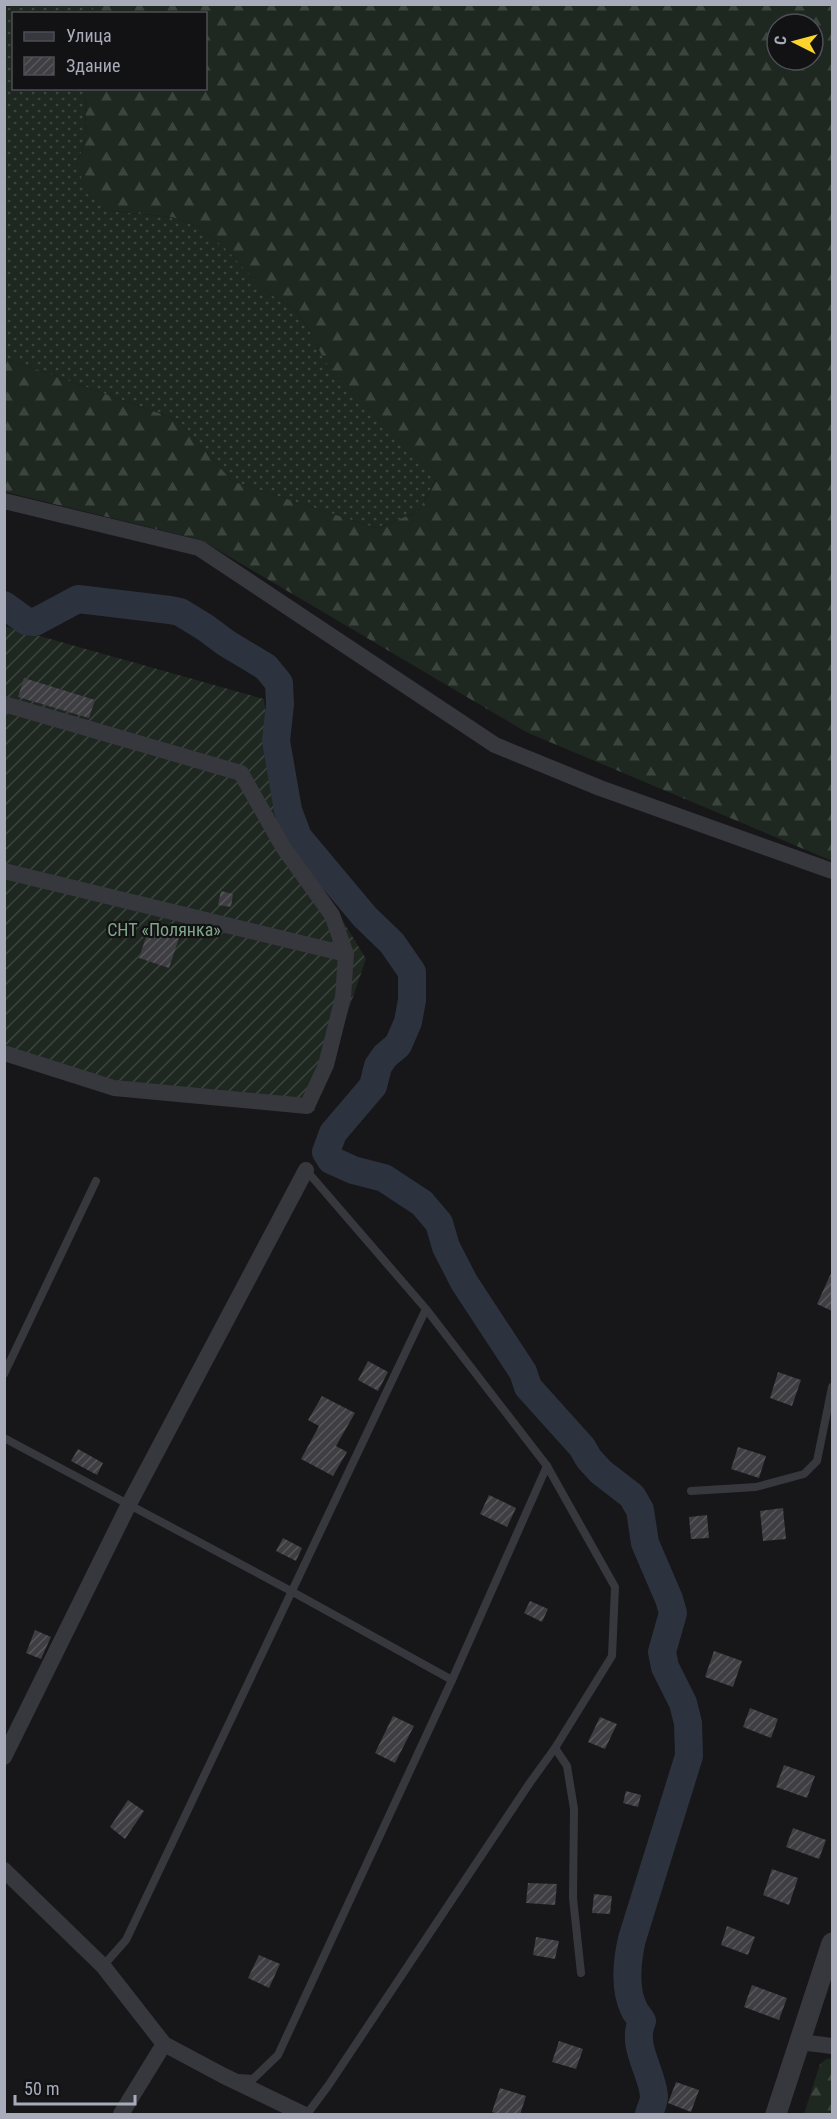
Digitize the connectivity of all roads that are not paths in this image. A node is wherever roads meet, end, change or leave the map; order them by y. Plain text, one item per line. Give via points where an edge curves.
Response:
1 (4, 501) edge
2 (4, 704) edge
3 (832, 871) edge
4 (4, 872) edge
5 (346, 954) junction
6 (4, 1053) edge
7 (306, 1170) joint
8 (96, 1181) dead end
9 (426, 1309) junction
10 (4, 1374) edge
11 (832, 1387) edge
12 (4, 1438) edge
13 (547, 1466) junction
14 (691, 1491) dead end
15 (129, 1504) junction
16 (291, 1591) junction
17 (452, 1680) junction
18 (555, 1748) junction
19 (4, 1757) edge
20 (4, 1870) edge
21 (832, 1942) edge
22 (103, 1966) junction
23 (581, 1973) dead end
24 (800, 2042) junction
25 (164, 2044) junction
26 (832, 2046) edge
27 (224, 2076) junction
28 (121, 2115) edge
29 (305, 2115) edge
30 (776, 2115) edge

1 - 3 street via 199,548 495,745 600,788
2 - 5 street via 241,772 284,848 332,915
4 - 5 street
5 - 6 street via 343,997 327,1065 307,1106 114,1088
7 - 9 lane
7 - 15 street
8 - 10 lane
9 - 13 lane
9 - 16 lane
11 - 14 lane via 817,1461 804,1474 756,1487
12 - 15 lane
13 - 17 lane
13 - 18 lane via 615,1587 612,1656
15 - 16 lane
15 - 19 street
16 - 17 lane
16 - 22 lane via 126,1940
17 - 27 lane via 278,2055 253,2079
18 - 23 lane via 567,1766 574,1809 573,1898
18 - 29 lane
20 - 22 street
21 - 24 street
22 - 25 street
24 - 26 street
24 - 30 street
25 - 27 street
25 - 28 street
27 - 29 street

